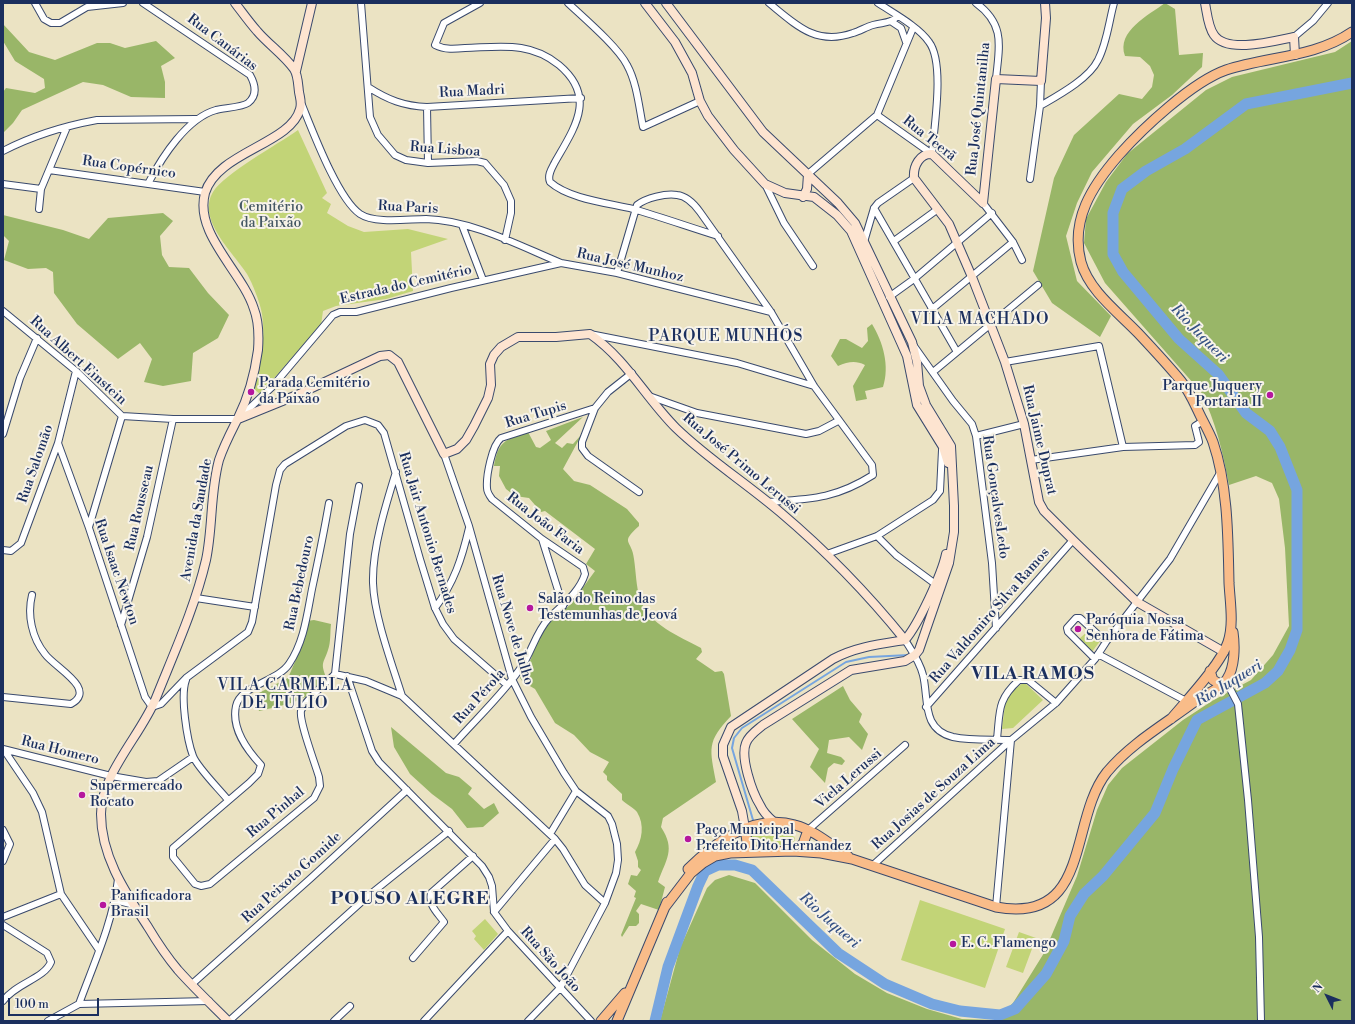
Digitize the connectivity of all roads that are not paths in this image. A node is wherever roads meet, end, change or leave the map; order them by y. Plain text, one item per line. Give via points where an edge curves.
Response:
1 (35, 3) edge
2 (123, 3) edge
3 (143, 3) edge
4 (235, 3) edge
5 (312, 3) edge
6 (368, 3) edge
7 (480, 3) edge
8 (568, 3) edge
9 (645, 3) edge
10 (666, 3) edge
11 (769, 3) edge
12 (878, 3) edge
13 (976, 3) edge
14 (1045, 3) edge
15 (1114, 3) edge
16 (1205, 3) edge
17 (1328, 3) edge
18 (361, 6) edge
19 (898, 16) junction
20 (892, 22) junction
21 (913, 28) junction
22 (1352, 32) edge
23 (1294, 37) junction
24 (906, 44) junction
25 (1295, 55) junction
26 (296, 71) junction
27 (996, 79) junction
28 (1041, 81) junction
29 (368, 87) junction
30 (581, 98) junction
31 (700, 101) junction
32 (302, 105) junction
33 (1040, 106) junction
34 (427, 107) junction
35 (877, 115) junction
36 (196, 119) junction
37 (67, 127) junction
38 (3, 151) edge
39 (932, 154) junction
40 (428, 163) junction
41 (49, 170) junction
42 (808, 174) junction
43 (914, 178) junction
44 (1030, 179) dead end
45 (149, 182) junction
46 (3, 184) edge
47 (765, 184) junction
48 (41, 189) junction
49 (206, 192) junction
50 (803, 196) junction
51 (982, 203) junction
52 (874, 208) junction
53 (938, 208) junction
54 (39, 209) dead end
55 (634, 210) junction
56 (992, 213) junction
57 (462, 225) junction
58 (718, 236) junction
59 (505, 240) junction
60 (894, 241) junction
61 (864, 242) junction
62 (958, 242) junction
63 (1013, 242) junction
64 (1022, 260) dead end
65 (561, 263) junction
66 (813, 266) dead end
67 (617, 273) junction
68 (972, 277) junction
69 (914, 279) junction
70 (483, 280) junction
71 (1038, 285) dead end
72 (890, 297) junction
73 (931, 310) junction
74 (3, 311) edge
75 (771, 312) junction
76 (991, 325) junction
77 (590, 334) junction
78 (899, 337) junction
79 (37, 338) junction
80 (911, 341) junction
81 (906, 352) junction
82 (956, 352) junction
83 (1005, 362) junction
84 (76, 371) junction
85 (933, 372) junction
86 (632, 373) junction
87 (814, 386) junction
88 (649, 396) junction
89 (595, 408) junction
90 (122, 416) junction
91 (173, 419) junction
92 (238, 419) junction
93 (838, 421) junction
94 (1203, 421) junction
95 (1024, 424) junction
96 (3, 434) edge
97 (976, 436) junction
98 (58, 443) junction
99 (946, 444) junction
100 (1123, 447) junction
101 (444, 454) junction
102 (1031, 460) junction
103 (396, 472) junction
104 (1220, 473) junction
105 (359, 486) dead end
106 (639, 492) dead end
107 (492, 499) joint
108 (768, 502) junction
109 (329, 503) dead end
110 (469, 526) junction
111 (89, 528) junction
112 (877, 536) junction
113 (542, 539) junction
114 (1073, 540) junction
115 (3, 550) edge
116 (827, 554) junction
117 (583, 567) joint
118 (934, 583) junction
119 (32, 595) dead end
120 (196, 598) junction
121 (1138, 602) junction
122 (563, 606) junction
123 (255, 607) junction
124 (435, 608) junction
125 (1231, 623) junction
126 (121, 625) junction
127 (996, 628) junction
128 (905, 640) junction
129 (1106, 642) junction
130 (1224, 652) junction
131 (915, 655) junction
132 (1096, 657) junction
133 (1233, 661) junction
134 (1210, 672) junction
135 (335, 674) junction
136 (347, 676) junction
137 (186, 678) junction
138 (512, 679) junction
139 (1224, 683) junction
140 (507, 685) junction
141 (402, 696) junction
142 (3, 697) edge
143 (1056, 703) junction
144 (1189, 703) junction
145 (152, 707) junction
146 (926, 707) junction
147 (997, 739) junction
148 (1011, 740) junction
149 (454, 744) junction
150 (905, 745) dead end
151 (4, 749) edge
152 (194, 757) junction
153 (111, 776) junction
154 (407, 790) junction
155 (576, 791) junction
156 (228, 800) junction
157 (774, 822) junction
158 (745, 828) junction
159 (3, 830) edge
160 (808, 830) junction
161 (449, 831) junction
162 (552, 836) junction
163 (793, 851) junction
164 (755, 852) junction
165 (473, 856) junction
166 (852, 859) junction
167 (3, 861) edge
168 (872, 866) junction
169 (118, 879) junction
170 (61, 894) junction
171 (116, 900) junction
172 (605, 903) junction
173 (134, 905) junction
174 (665, 907) junction
175 (996, 907) junction
176 (494, 912) junction
177 (3, 917) edge
178 (3, 925) edge
179 (508, 931) junction
180 (99, 950) junction
181 (413, 958) dead end
182 (637, 973) junction
183 (192, 984) junction
184 (560, 988) junction
185 (3, 1001) edge
186 (209, 1001) junction
187 (79, 1004) junction
188 (350, 1006) dead end
189 (48, 1021) edge
190 (228, 1021) edge
191 (334, 1021) edge
192 (424, 1021) edge
193 (528, 1021) edge
194 (592, 1021) edge
195 (601, 1021) edge
196 (617, 1021) edge
197 (1261, 1021) edge

1 - 2 street via 44,19 51,23 60,23 87,7
3 - 36 street, Rua Canárias via 250,75 254,83 254,97 247,104 214,110
4 - 26 street via 255,29
5 - 26 street
6 - 18 street
7 - 30 street via 444,23 435,45 450,49 517,46 537,51 566,71 575,83
8 - 31 street via 628,65 643,127
9 - 31 street via 675,42 692,73
10 - 42 street via 763,132
11 - 20 street via 801,29 815,36 832,38
12 - 19 street
13 - 27 street, Rua José Quintanilha via 990,15 999,33
14 - 28 street
15 - 33 street via 1095,65 1062,93
16 - 23 street via 1212,31 1221,42 1228,45
17 - 23 street via 1313,21
18 - 29 street, Rua Lisboa
19 - 20 street
19 - 21 street
20 - 24 street via 902,28
21 - 24 street
21 - 39 street via 931,45 938,72
22 - 25 main road via 1331,44
23 - 25 street
24 - 35 street
25 - 94 main road via 1247,65 1209,77 1146,128 1109,167 1095,186 1078,224 1078,242 1088,278 1184,384
26 - 32 street
27 - 28 street
27 - 51 street, Rua José Quintanilha
28 - 33 street
29 - 34 street, Rua Madri via 398,103
29 - 40 street, Rua Lisboa via 370,117 386,146 395,155 406,160
30 - 34 street, Rua Madri
30 - 55 street via 576,121 549,174 550,182 571,194
31 - 47 street via 716,129
32 - 49 street, Avenida da Saudade via 298,115 283,131 226,166 213,179
32 - 57 street, Rua Paris via 344,197 361,214 371,218 436,220
33 - 44 street
34 - 40 street
35 - 39 street, Rua Teerã
35 - 42 street
36 - 37 street via 97,120
36 - 45 street, Rua Canárias via 169,149
37 - 38 street via 31,138
37 - 41 street
39 - 43 street via 921,157 916,164
39 - 51 street, Rua Teerã
40 - 59 street, Rua Lisboa via 485,163 504,185 511,201
41 - 45 street, Rua Copérnico
41 - 48 street
42 - 50 street via 807,189
42 - 61 street via 855,223
43 - 52 street via 884,197
43 - 53 street, Rua Jaime Duprat
45 - 49 street, Rua Copérnico
46 - 48 street
47 - 50 street via 785,193
47 - 66 street via 784,224
48 - 54 street
49 - 92 street, Avenida da Saudade via 204,212 207,227 255,309 259,332 252,376
50 - 78 street via 814,197 820,201 851,231
51 - 56 street, Rua Teerã
52 - 60 street
52 - 61 street
53 - 60 street
53 - 62 street, Rua Jaime Duprat
55 - 58 street
55 - 58 street via 645,200 678,194 696,206
55 - 67 street
56 - 62 street
56 - 63 street, Rua Teerã
57 - 59 street, Rua Paris
57 - 70 street
58 - 75 street
59 - 65 street, Rua Paris
60 - 69 street
61 - 72 street
62 - 68 street, Rua Jaime Duprat
62 - 69 street
63 - 64 street, Rua Teerã
63 - 68 street
65 - 67 street, Rua José Munhoz
65 - 70 street, Rua José Munhoz
67 - 75 street, Rua José Munhoz
68 - 73 street
68 - 76 street, Rua Jaime Duprat
69 - 72 street
69 - 73 street
70 - 92 street, Estrada do Cemitério via 356,312 340,312 333,315 272,387
71 - 76 street
72 - 80 street
73 - 82 street
74 - 79 street, Rua Albert Einstein
75 - 87 street
76 - 82 street
76 - 83 street, Rua Jaime Duprat
77 - 86 street, Rua José Primo Lerussi via 618,356
77 - 87 street via 737,363
77 - 101 street via 518,337 501,347 490,364 491,385 488,398 474,426 457,449
78 - 80 street via 902,332
78 - 81 street
79 - 84 street, Rua Albert Einstein
79 - 96 street via 20,378
80 - 81 street via 912,353
80 - 85 street, Rua GonçalvesLedo
80 - 99 street via 919,386
81 - 99 street via 917,405
82 - 85 street
83 - 95 street, Rua Jaime Duprat
83 - 100 street via 1099,346
84 - 90 street, Rua Albert Einstein
84 - 98 street, Rua Salomão
85 - 97 street, Rua GonçalvesLedo via 972,424
86 - 88 street, Rua José Primo Lerussi
86 - 89 street via 616,384
87 - 93 street
88 - 93 street via 697,413 806,434 819,431
88 - 108 street, Rua José Primo Lerussi via 676,428 696,446
89 - 106 street via 582,442 584,452
89 - 107 street, Rua Tupis via 497,441 488,476 487,488
90 - 91 street, Rua Albert Einstein
90 - 111 street
91 - 92 street, Rua Albert Einstein
91 - 126 street, Rua Rousseau via 146,537
92 - 101 street via 380,356 389,356 398,362
92 - 120 street, Avenida da Saudade via 227,437 218,463 206,559
93 - 108 street via 872,465 873,475 852,488 830,496
94 - 100 street via 1195,426 1199,442 1195,445
94 - 104 main road via 1212,441
95 - 97 street
95 - 102 street, Rua Jaime Duprat
97 - 127 street, Rua GonçalvesLedo via 992,563
98 - 111 street, Rua Isaac Newton
98 - 115 street, Rua Salomão via 21,543 11,551
99 - 112 street via 940,492
99 - 118 street via 949,536 945,559
99 - 131 street via 953,473 952,545 949,564
100 - 102 street
101 - 110 street, Rua Nove de Julho
102 - 114 street, Rua Jaime Duprat via 1039,502 1044,511
103 - 123 street, Rua Jair Antonio Bernades via 384,432 378,425 364,420 346,426 286,464 280,470 277,481
103 - 124 street, Rua Jair Antonio Bernades
103 - 141 street via 384,515 373,583
104 - 121 street, Rua Josias de Souza Lima via 1175,551
104 - 125 main road via 1228,552
105 - 135 street via 350,534
107 - 113 street, Rua João Faria
108 - 116 street, Rua José Primo Lerussi
109 - 156 street, Rua Bebedouro via 303,632 296,652 288,666 240,697 236,706 235,718 244,746 261,765 258,774
110 - 124 street via 454,578 448,592
110 - 138 street, Rua Nove de Julho
111 - 126 street, Rua Isaac Newton
112 - 116 street
112 - 118 street via 896,555
113 - 117 street, Rua João Faria
113 - 122 street
114 - 121 street, Rua Jaime Duprat
114 - 127 street, Rua Valdomiro Silva Ramos
116 - 128 street, Rua José Primo Lerussi
117 - 122 street, Rua Pérola via 584,579
118 - 128 street via 911,633
119 - 142 street via 31,627 51,662 75,680 80,695 71,704
120 - 123 street
120 - 145 street, Avenida da Saudade
121 - 129 street, Rua Josias de Souza Lima
121 - 130 street, Rua Jaime Duprat
122 - 138 street, Rua Pérola via 540,630 523,666
123 - 137 street via 248,632
124 - 140 street, Rua Jair Antonio Bernades via 448,633
125 - 130 main road via 1229,640
125 - 133 main road via 1234,639
126 - 145 street, Rua Isaac Newton via 145,697
127 - 146 street, Rua Valdomiro Silva Ramos
128 - 131 street, Rua José Primo Lerussi
128 - 158 street via 874,644 846,652 731,727 723,745 723,756 742,811
129 - 132 street, Rua Josias de Souza Lima
129 - 132 street via 1080,618 1076,618 1067,628 1068,632
130 - 133 main road
130 - 134 main road
131 - 146 street, Rua José Primo Lerussi via 923,676
131 - 157 street via 905,661 852,670 763,726 750,737 744,749 744,761 759,804
132 - 143 street, Rua Josias de Souza Lima
132 - 144 street
133 - 139 main road
134 - 139 main road via 1213,680
134 - 144 main road
135 - 136 street
135 - 156 street, Rua Pinhal via 301,711 319,777 318,792 210,884 195,884 173,857 173,848
136 - 141 street
136 - 154 street via 372,751 379,762
137 - 145 street via 161,704
137 - 152 street via 184,708
138 - 140 street, Rua Pérola
138 - 155 street, Rua Nove de Julho via 531,717
139 - 144 main road
139 - 197 street via 1234,694 1238,704 1259,937
140 - 149 street, Rua Pérola
141 - 149 street
143 - 147 street via 1028,680 1019,680 1001,701
143 - 148 street, Rua Josias de Souza Lima
144 - 175 main road via 1119,758 1098,785 1070,873 1061,888 1051,898 1028,909
145 - 153 street, Avenida da Saudade
146 - 147 street, Rua José Primo Lerussi via 931,720 939,730 951,736 965,739
147 - 148 street, Rua José Primo Lerussi
148 - 168 street, Rua Josias de Souza Lima
148 - 175 street
149 - 162 street
150 - 160 street, Viela Lerussi
151 - 153 street, Rua Homero
151 - 170 street via 33,793 42,812
152 - 153 street, Rua Homero via 158,781 146,782
152 - 156 street
153 - 169 street, Avenida da Saudade via 103,801 102,814 105,844
154 - 161 street
154 - 183 street, Rua Peixoto Gomide
155 - 162 street
155 - 172 street, Rua Nove de Julho via 608,816 617,844 616,873
157 - 158 main road
157 - 160 main road
158 - 164 main road via 747,842
158 - 174 main road via 719,843 695,862 675,886
159 - 167 street via 10,844
160 - 163 main road via 803,844
160 - 166 main road
161 - 165 street
161 - 190 street via 368,896
162 - 172 street via 585,885
162 - 176 street
163 - 164 main road
163 - 166 main road
164 - 174 main road via 715,856 703,863
165 - 176 street via 489,877
165 - 181 street via 431,893 431,904 444,922
166 - 168 main road
168 - 175 main road
169 - 171 street
169 - 173 street, Avenida da Saudade
170 - 177 street
170 - 180 street
171 - 173 street
171 - 180 street
172 - 184 street, Rua Nove de Julho
173 - 183 street, Avenida da Saudade via 163,950
174 - 182 main road
176 - 179 street, Rua São João
178 - 185 street via 47,953 51,962 45,971 15,988
179 - 184 street, Rua São João
179 - 192 street
180 - 187 street
182 - 195 main road via 620,1002
182 - 196 main road
183 - 186 street, Avenida da Saudade
184 - 193 street, Rua Nove de Julho
184 - 194 street, Rua São João
186 - 187 street
186 - 190 street, Avenida da Saudade
187 - 189 street
188 - 191 street

